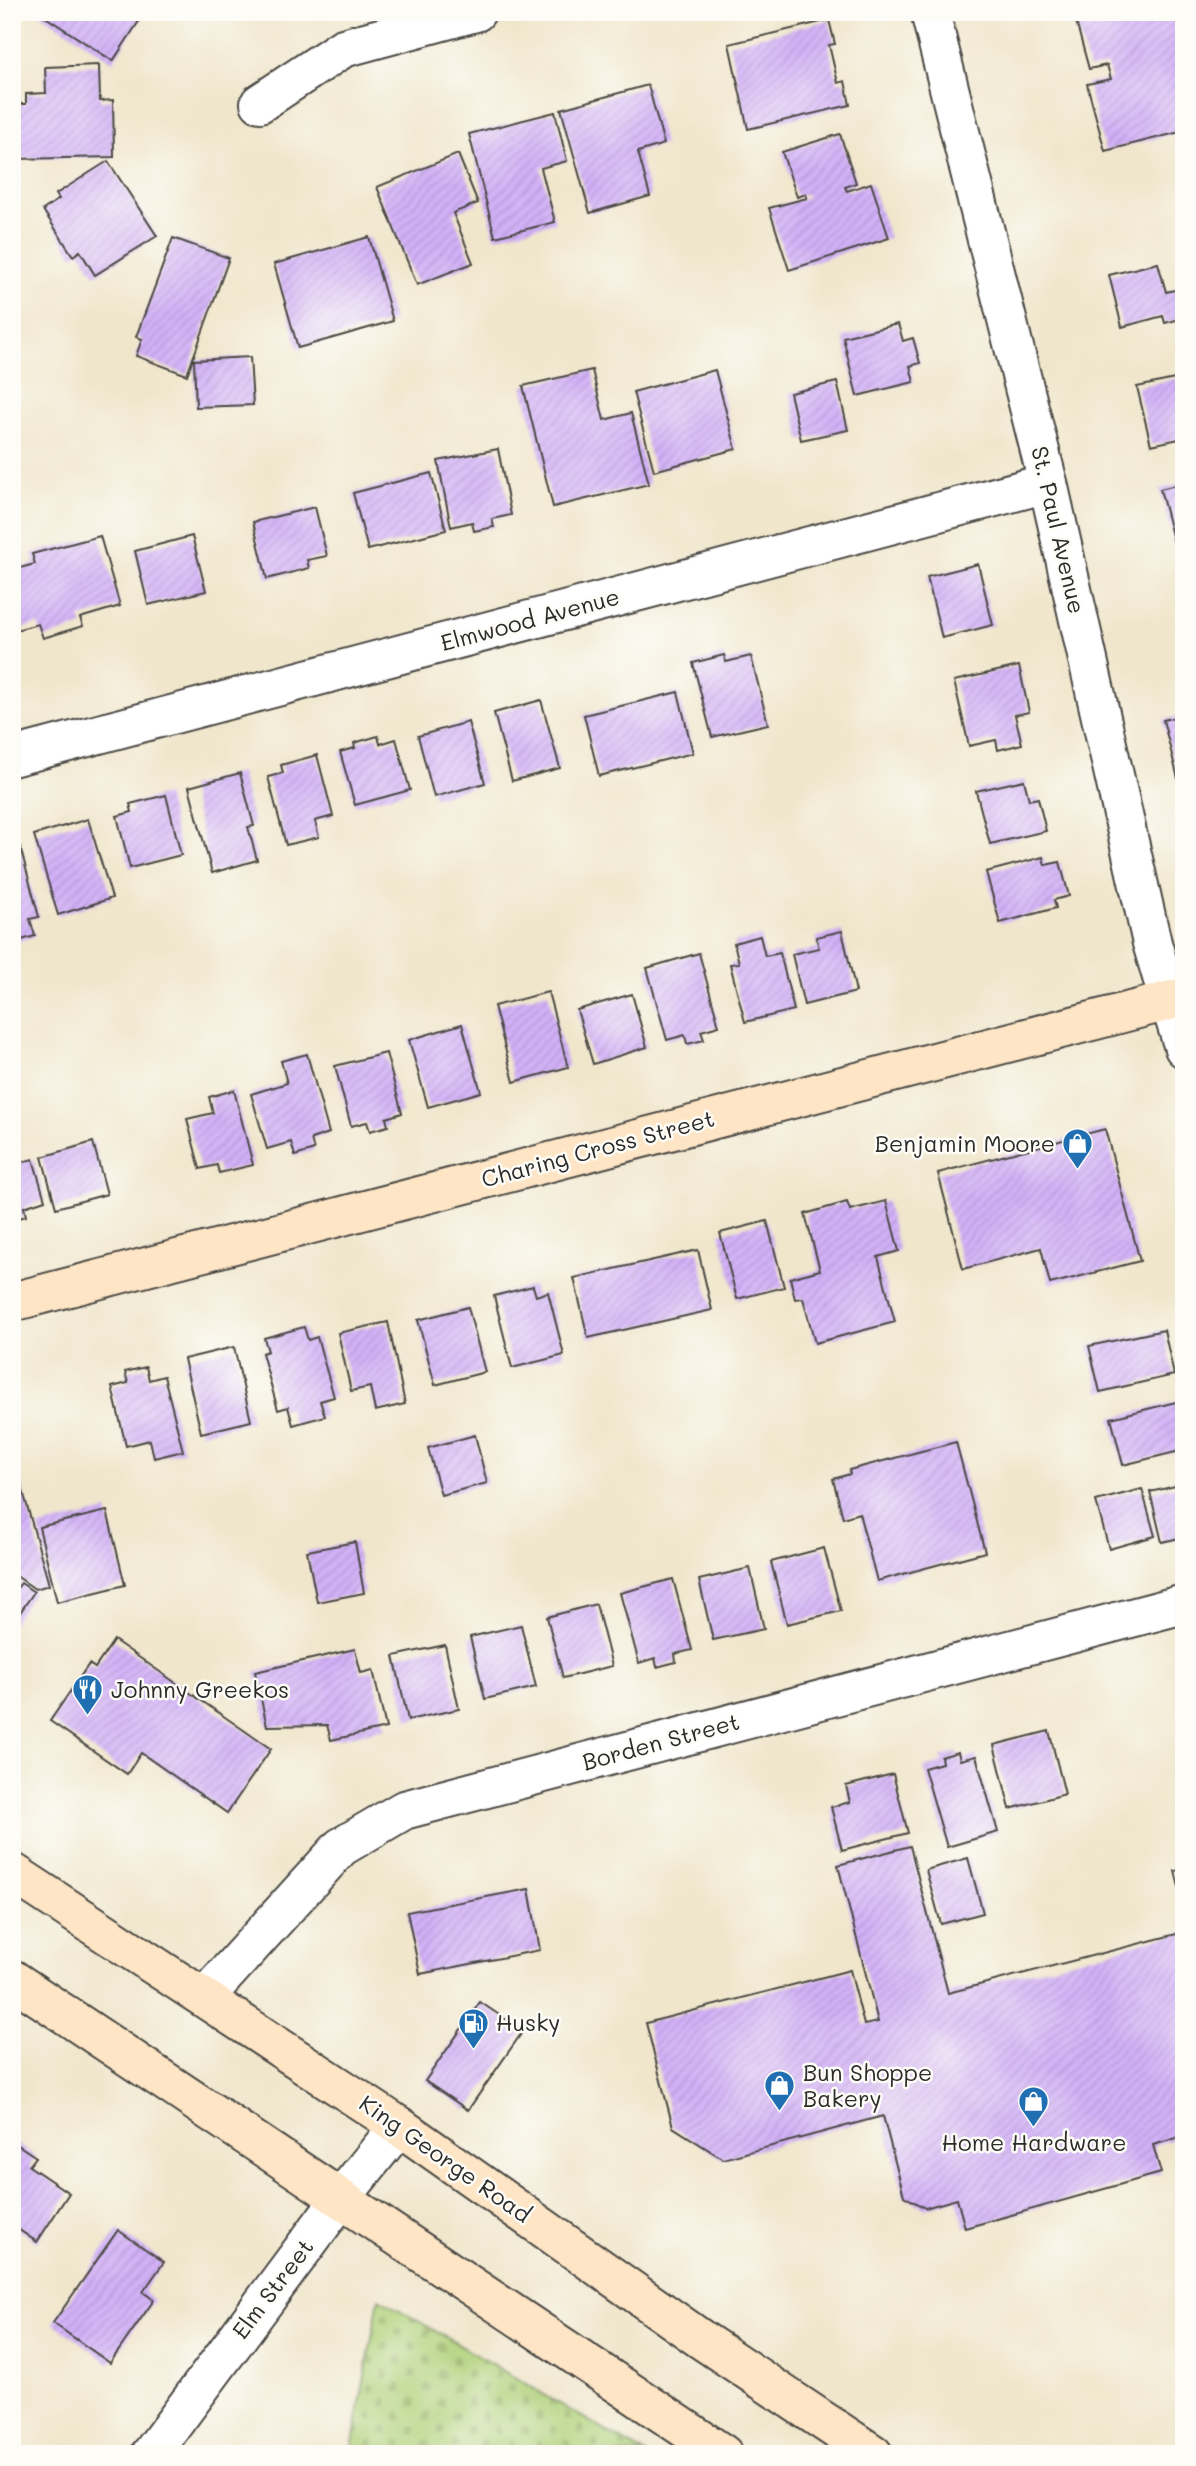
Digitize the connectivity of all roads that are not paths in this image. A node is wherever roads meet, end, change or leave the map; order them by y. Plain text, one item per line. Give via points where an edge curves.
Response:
1 (476, 12) edge
2 (930, 12) edge
3 (260, 103) dead end
4 (1048, 484) junction
5 (12, 757) edge
6 (1176, 999) edge
7 (1184, 1048) edge
8 (12, 1302) edge
9 (1184, 1604) edge
10 (12, 1872) edge
11 (12, 1979) edge
12 (205, 1997) junction
13 (399, 2126) junction
14 (341, 2198) junction
15 (151, 2454) edge
16 (723, 2454) edge
17 (873, 2454) edge

1 - 3 street via 343,48
2 - 4 street, St. Paul Avenue
4 - 5 street, Elmwood Avenue
4 - 6 street, St. Paul Avenue via 1152,943
6 - 7 street, St. Paul Avenue
6 - 8 main road, Charing Cross Street
9 - 12 street, Borden Street via 404,1810 341,1847
10 - 12 main road, King George Road
11 - 14 main road
12 - 13 main road, King George Road
13 - 14 street, Elm Street
13 - 17 main road, King George Road via 702,2340
14 - 15 street, Elm Street
14 - 16 main road

